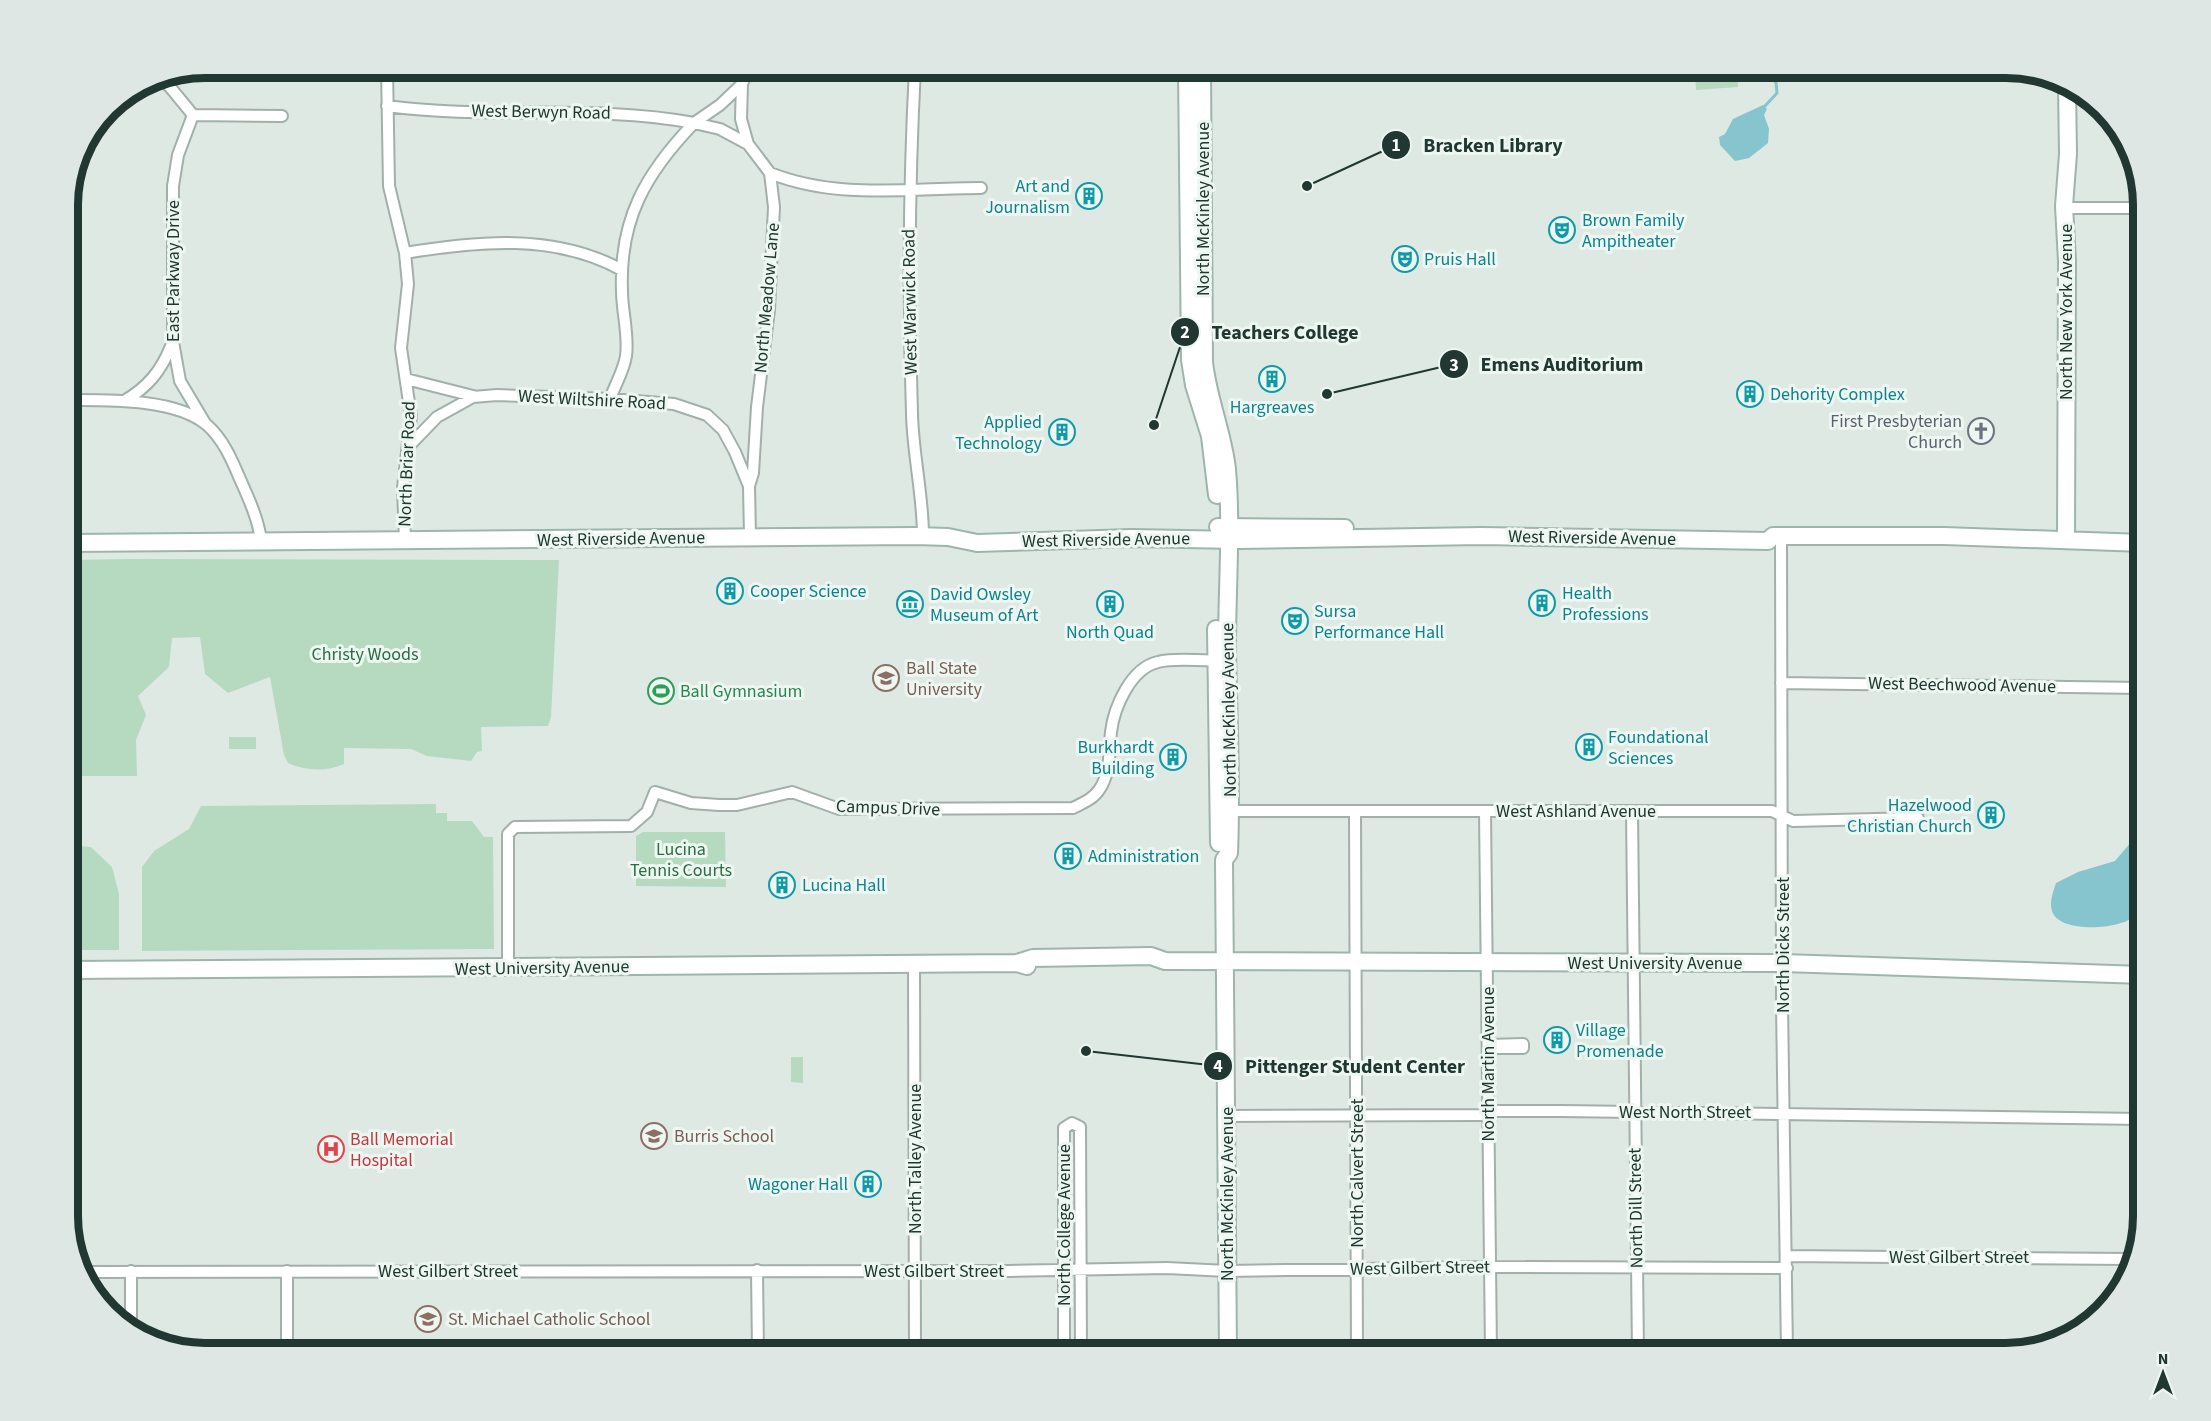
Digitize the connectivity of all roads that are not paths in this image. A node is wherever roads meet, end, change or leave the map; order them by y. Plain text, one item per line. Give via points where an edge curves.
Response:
1 (387, 78) edge
2 (745, 78) edge
3 (914, 78) edge
4 (1187, 78) edge
5 (1202, 78) edge
6 (167, 84) edge
7 (742, 84) junction
8 (2067, 94) edge
9 (387, 106) junction
10 (193, 115) junction
11 (282, 116) dead end
12 (694, 123) junction
13 (748, 144) junction
14 (770, 173) junction
15 (909, 188) junction
16 (981, 188) dead end
17 (2065, 208) junction
18 (2133, 208) edge
19 (405, 253) junction
20 (622, 270) junction
21 (173, 342) junction
22 (406, 380) junction
23 (474, 397) junction
24 (610, 399) junction
25 (78, 400) edge
26 (124, 400) junction
27 (205, 423) junction
28 (410, 445) junction
29 (749, 486) junction
30 (1221, 530) junction
31 (923, 536) junction
32 (1777, 536) junction
33 (750, 537) junction
34 (2066, 539) junction
35 (261, 540) junction
36 (405, 540) junction
37 (2133, 542) edge
38 (78, 543) edge
39 (1222, 660) junction
40 (1781, 684) junction
41 (2133, 688) edge
42 (1231, 811) junction
43 (1485, 811) junction
44 (1632, 811) junction
45 (1355, 812) junction
46 (1781, 814) junction
47 (1918, 818) dead end
48 (1224, 860) junction
49 (1223, 960) junction
50 (1356, 962) junction
51 (1487, 962) junction
52 (1783, 963) junction
53 (914, 964) junction
54 (1634, 964) junction
55 (508, 969) junction
56 (78, 970) edge
57 (2133, 975) edge
58 (1634, 1112) junction
59 (1784, 1112) junction
60 (1489, 1113) junction
61 (1226, 1116) junction
62 (1356, 1116) junction
63 (2133, 1119) edge
64 (1786, 1256) junction
65 (2125, 1259) edge
66 (1490, 1267) junction
67 (1081, 1268) junction
68 (1357, 1268) junction
69 (1636, 1268) junction
70 (1786, 1268) junction
71 (1064, 1269) junction
72 (757, 1270) junction
73 (131, 1271) junction
74 (287, 1271) junction
75 (915, 1271) junction
76 (1227, 1271) junction
77 (91, 1272) edge
78 (131, 1320) edge
79 (287, 1343) edge
80 (758, 1343) edge
81 (915, 1343) edge
82 (1064, 1343) edge
83 (1081, 1343) edge
84 (1228, 1343) edge
85 (1357, 1343) edge
86 (1491, 1343) edge
87 (1638, 1343) edge
88 (1787, 1343) edge

1 - 9 street, North Briar Road
2 - 7 street
3 - 15 street, West Warwick Road
4 - 30 street, North McKinley Avenue via 1190,360 1214,459
5 - 30 street, North McKinley Avenue via 1204,362 1226,467
6 - 10 street
7 - 12 street
7 - 13 street via 741,119
8 - 17 street, North New York Avenue
9 - 12 street, West Berwyn Road via 422,110 598,112
9 - 19 street, North Briar Road via 389,186
10 - 11 street
10 - 21 street, East Parkway Drive via 178,154 173,186
12 - 13 street, West Berwyn Road via 720,129
12 - 20 street via 666,153 644,186 630,225
13 - 14 street
14 - 15 street via 821,188
14 - 29 street, North Meadow Lane via 774,207 772,268
15 - 16 street
15 - 31 street, West Warwick Road via 912,416
17 - 18 street
17 - 34 street, North New York Avenue
19 - 20 street via 490,243 535,243 567,249
19 - 22 street, North Briar Road via 408,285 401,348
20 - 24 street via 626,356
21 - 26 street via 152,380
21 - 27 street, East Parkway Drive via 180,381
22 - 23 street
22 - 28 street, North Briar Road
23 - 24 street, West Wiltshire Road
23 - 28 street, West Wiltshire Road via 437,417
24 - 29 street, West Wiltshire Road via 674,404 707,415 723,430
25 - 26 street
26 - 27 street via 164,406
27 - 35 street, East Parkway Drive via 232,460 256,515
28 - 36 street, North Briar Road via 403,488
29 - 33 street, North Meadow Lane
30 - 31 street, West Riverside Avenue via 977,543
30 - 32 street, West Riverside Avenue via 1767,541
30 - 39 street, North McKinley Avenue
31 - 33 street, West Riverside Avenue
32 - 34 street, West Riverside Avenue
32 - 40 street, North Dicks Street
33 - 36 street, West Riverside Avenue
34 - 37 street, West Riverside Avenue
35 - 36 street, West Riverside Avenue
35 - 38 street, West Riverside Avenue
39 - 42 street, North McKinley Avenue
39 - 48 street via 1220,852
39 - 55 street, Campus Drive via 1158,662 1135,678 1118,706 1106,779 1087,801 1073,808 839,809 792,792 737,805 719,805 691,803 655,792 647,812 631,826 515,827 508,834
40 - 41 street, West Beechwood Avenue
40 - 46 street, North Dicks Street
42 - 45 street, West Ashland Avenue
42 - 48 street, North McKinley Avenue via 1229,853
43 - 44 street, West Ashland Avenue
43 - 45 street, West Ashland Avenue
43 - 51 street, North Martin Avenue
44 - 46 street, West Ashland Avenue
44 - 54 street, North Dill Street
45 - 50 street, North Calvert Street
46 - 47 street, West Ashland Avenue via 1793,820
46 - 52 street, North Dicks Street
48 - 49 street, North McKinley Avenue
49 - 50 street, West University Avenue
49 - 53 street, West University Avenue via 1165,961 1151,956
49 - 61 street, North McKinley Avenue
50 - 51 street, West University Avenue
50 - 62 street, North Calvert Street
51 - 54 street, West University Avenue
51 - 60 street, North Martin Avenue
52 - 54 street, West University Avenue
52 - 57 street, West University Avenue
52 - 59 street, North Dicks Street
53 - 55 street, West University Avenue
53 - 75 street, North Talley Avenue
54 - 58 street, North Dill Street
55 - 56 street, West University Avenue
58 - 59 street, West North Street
58 - 60 street, West North Street
58 - 69 street, North Dill Street
59 - 63 street, West North Street
59 - 64 street, North Dicks Street
60 - 62 street, West North Street
60 - 66 street, North Martin Avenue
61 - 62 street, West North Street
61 - 76 street, North McKinley Avenue
62 - 68 street, North Calvert Street
64 - 65 street, West Gilbert Street
64 - 70 street, North Dicks Street
66 - 68 street, West Gilbert Street
66 - 69 street, West Gilbert Street
66 - 86 street, North Martin Avenue
67 - 71 street, West Gilbert Street
67 - 71 street, North College Avenue via 1080,1127 1072,1123 1064,1128
67 - 76 street, West Gilbert Street
67 - 83 street, North College Avenue
68 - 76 street, West Gilbert Street
68 - 85 street, North Calvert Street
69 - 70 street, West Gilbert Street
69 - 87 street, North Dill Street
70 - 88 street, North Dicks Street
71 - 75 street, West Gilbert Street
71 - 82 street, North College Avenue
72 - 74 street, West Gilbert Street
72 - 75 street, West Gilbert Street
72 - 80 street
73 - 74 street, West Gilbert Street
73 - 77 street, West Gilbert Street
73 - 78 street
74 - 79 street
75 - 81 street, North Talley Avenue
76 - 84 street, North McKinley Avenue

